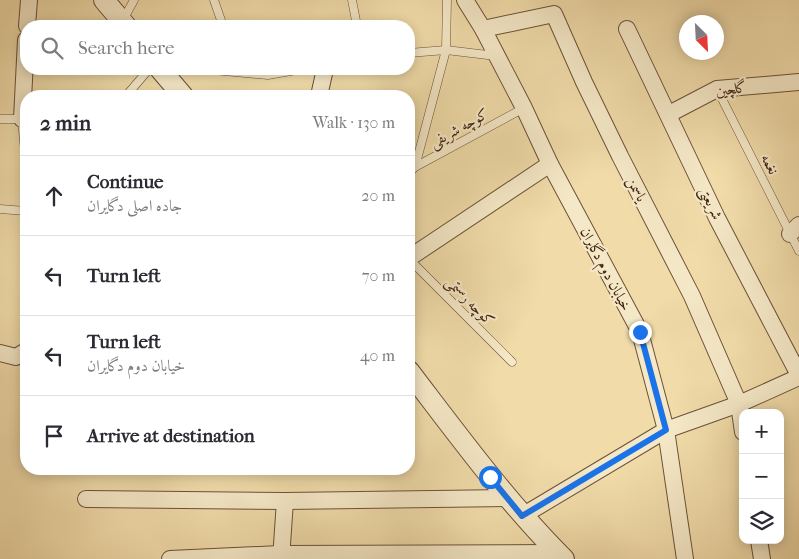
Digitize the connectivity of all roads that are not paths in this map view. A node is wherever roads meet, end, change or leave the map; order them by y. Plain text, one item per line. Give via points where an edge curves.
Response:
1 (29, 0) edge
2 (104, 0) edge
3 (134, 0) edge
4 (214, 0) edge
5 (352, 0) edge
6 (447, 0) edge
7 (465, 0) edge
8 (27, 20) edge
9 (121, 20) edge
10 (126, 20) edge
11 (221, 20) edge
12 (356, 20) edge
13 (483, 28) junction
14 (627, 30) dead end
15 (446, 50) junction
16 (415, 53) edge
17 (496, 56) junction
18 (24, 75) edge
19 (144, 75) edge
20 (165, 75) edge
21 (324, 75) edge
22 (799, 82) edge
23 (717, 88) junction
24 (23, 90) edge
25 (131, 90) edge
26 (178, 90) edge
27 (320, 90) edge
28 (524, 108) junction
29 (669, 114) junction
30 (0, 119) edge
31 (20, 119) edge
32 (415, 159) edge
33 (550, 164) junction
34 (415, 168) edge
35 (0, 209) edge
36 (20, 211) edge
37 (794, 229) edge
38 (799, 251) edge
39 (415, 255) edge
40 (415, 265) edge
41 (0, 353) edge
42 (20, 355) edge
43 (512, 362) dead end
44 (799, 376) edge
45 (415, 382) edge
46 (739, 404) junction
47 (740, 409) edge
48 (666, 430) junction
49 (508, 498) junction
50 (86, 500) dead end
51 (284, 500) junction
52 (522, 516) junction
53 (760, 544) edge
54 (280, 556) edge
55 (561, 556) edge
56 (170, 559) edge
57 (685, 559) edge
58 (762, 559) edge

1 - 8 street
2 - 9 street
3 - 10 lane
4 - 11 lane
5 - 12 lane
6 - 15 lane
7 - 13 street, خیابان دوم دگایران
13 - 17 street, خیابان دوم دگایران
13 - 46 street, یاسمن via 554,14 620,156 692,296
14 - 29 street, شریعتی
15 - 16 lane
15 - 17 lane
15 - 32 lane
17 - 28 street, خیابان دوم دگایران
18 - 24 street
19 - 25 lane
20 - 26 street
21 - 27 street
22 - 23 street, گلچین
23 - 29 street, گلچین
23 - 37 lane, نغمه
28 - 33 street, خیابان دوم دگایران
28 - 34 lane, کوچه شریفی
29 - 44 street, شریعتی via 717,218
30 - 31 lane
33 - 39 street
33 - 48 street, خیابان دوم دگایران via 640,332
35 - 36 lane
37 - 38 lane, نغمه
40 - 43 lane, کوچه رستمی
41 - 42 street via 16,357
44 - 46 street
45 - 49 street
46 - 47 street, یاسمن
46 - 48 street
48 - 52 street
48 - 57 street, خیابان دوم دگایران
49 - 51 street
49 - 52 street
50 - 51 street
51 - 54 street
52 - 55 street
53 - 58 street
54 - 55 street
54 - 56 street

